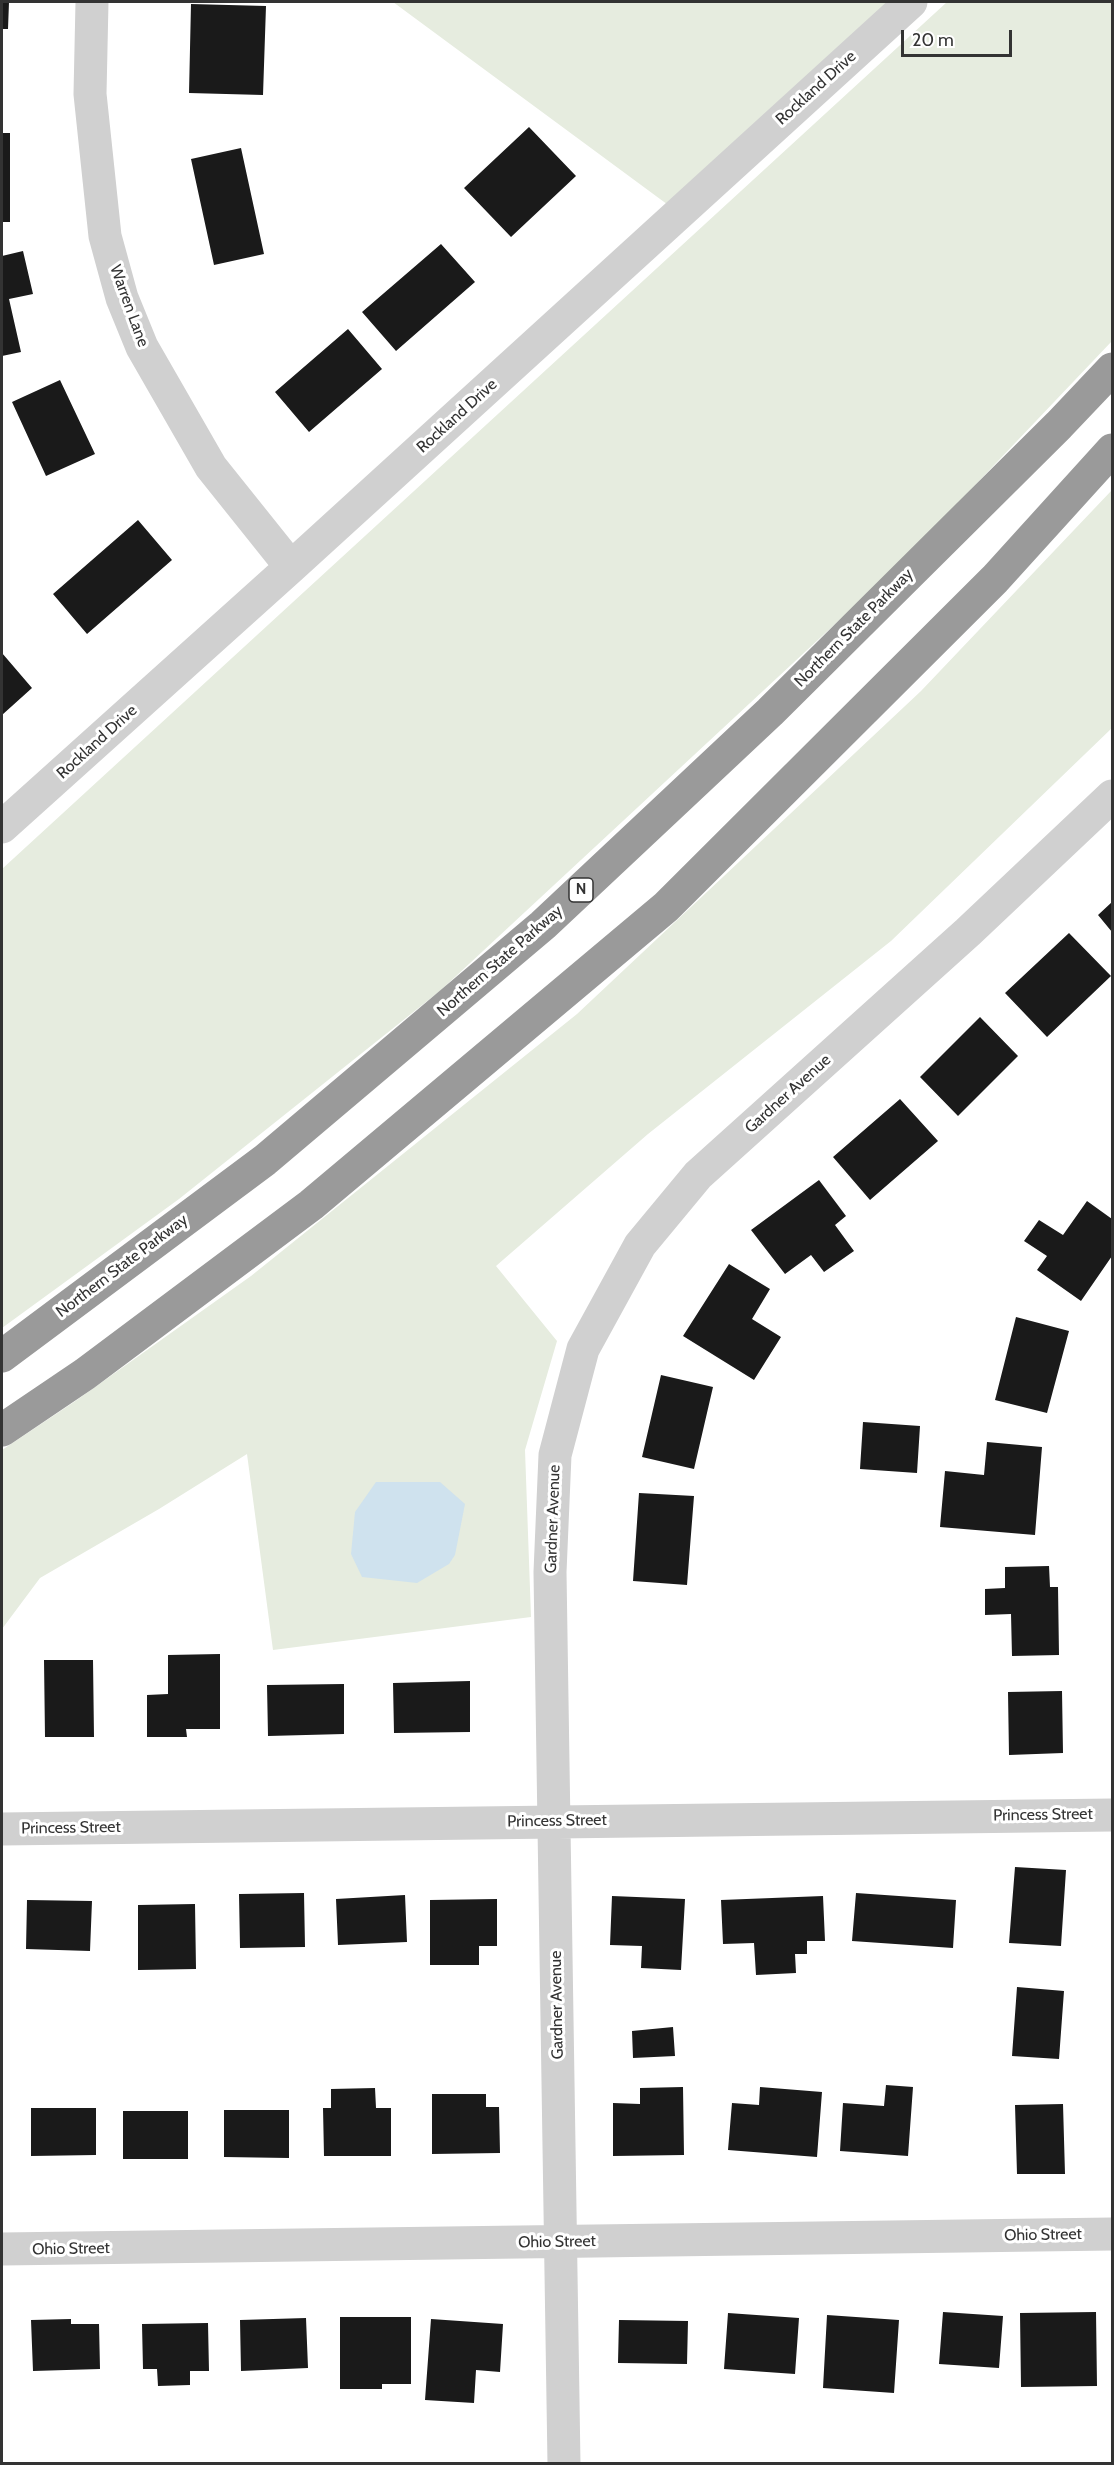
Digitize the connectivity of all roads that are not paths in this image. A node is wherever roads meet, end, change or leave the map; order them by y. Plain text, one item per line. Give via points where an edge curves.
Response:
1 (92, 2) edge
2 (911, 2) edge
3 (1113, 369) edge
4 (1113, 450) edge
5 (291, 567) junction
6 (1113, 796) edge
7 (2, 827) edge
8 (2, 1356) edge
9 (2, 1430) edge
10 (1113, 1815) edge
11 (554, 1820) junction
12 (2, 1829) edge
13 (1113, 2234) edge
14 (560, 2242) junction
15 (2, 2250) edge
16 (564, 2463) edge

1 - 5 street, Warren Lane via 90,94 105,236 122,298 142,347 211,467
2 - 5 street, Rockland Drive
3 - 8 highway, Northern State Parkway / N via 770,711 543,926 265,1160
4 - 9 highway via 995,579 666,907 311,1205 86,1374
5 - 7 street, Rockland Drive
6 - 11 street, Gardner Avenue via 698,1175 640,1245 583,1349 555,1455 550,1572
10 - 11 street, Princess Street
11 - 12 street, Princess Street
11 - 14 street, Gardner Avenue
13 - 14 street, Ohio Street
14 - 15 street, Ohio Street
14 - 16 street, Gardner Avenue

